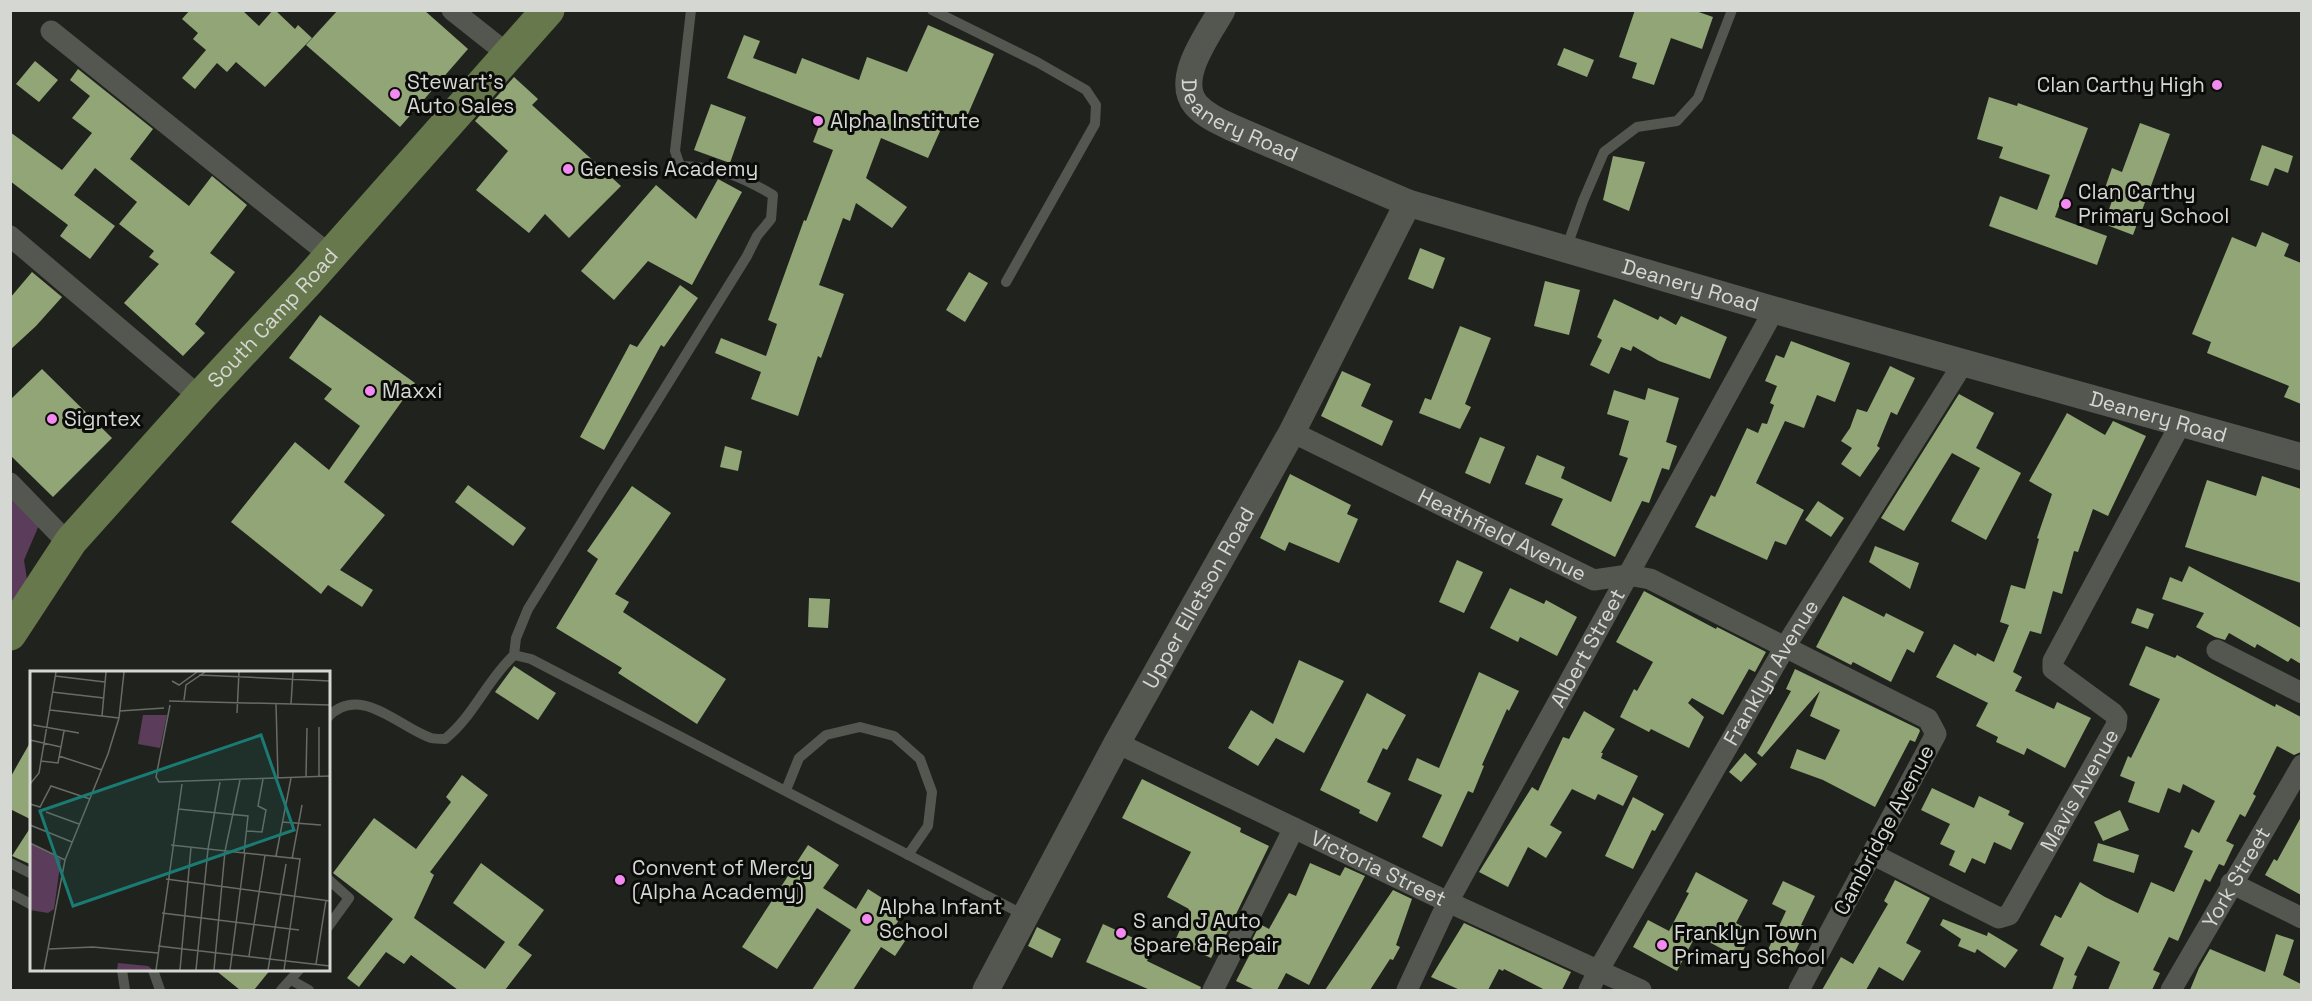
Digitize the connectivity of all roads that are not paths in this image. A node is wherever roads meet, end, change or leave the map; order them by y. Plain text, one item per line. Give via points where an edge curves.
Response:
1 (452, 10) edge
2 (548, 10) edge
3 (692, 10) edge
4 (932, 10) edge
5 (1222, 10) edge
6 (1732, 10) edge
7 (51, 31) dead end
8 (510, 56) junction
9 (1408, 203) junction
10 (10, 236) edge
11 (1566, 249) junction
12 (331, 256) junction
13 (1006, 282) dead end
14 (1774, 310) junction
15 (1964, 362) junction
16 (200, 397) junction
17 (2181, 423) junction
18 (1292, 432) junction
19 (2301, 457) edge
20 (10, 483) edge
21 (71, 541) junction
22 (1628, 575) junction
23 (10, 634) edge
24 (1785, 647) junction
25 (2217, 650) dead end
26 (514, 655) junction
27 (2301, 693) edge
28 (330, 715) edge
29 (1936, 734) joint
30 (1117, 743) junction
31 (2301, 765) edge
32 (786, 790) junction
33 (1294, 828) junction
34 (1872, 854) junction
35 (908, 855) junction
36 (10, 863) edge
37 (30, 873) edge
38 (330, 881) edge
39 (2231, 884) junction
40 (10, 893) edge
41 (1448, 902) junction
42 (30, 903) edge
43 (1024, 915) junction
44 (2301, 918) edge
45 (330, 924) edge
46 (122, 971) edge
47 (154, 971) edge
48 (298, 971) edge
49 (1598, 971) junction
50 (291, 980) junction
51 (124, 990) edge
52 (160, 990) edge
53 (281, 990) edge
54 (309, 990) edge
55 (986, 990) edge
56 (1213, 990) edge
57 (1407, 990) edge
58 (1589, 990) edge
59 (1641, 990) edge
60 (1799, 990) edge
61 (2171, 990) edge

1 - 8 street
2 - 8 main road, South Camp Road
3 - 26 lane via 675,151 680,166 707,167 747,179 773,195 771,219 528,609 516,638
4 - 13 lane via 1086,90 1096,105 1095,124
5 - 9 street, Deanery Road via 1188,79 1195,105 1233,128
6 - 11 lane via 1698,98 1677,121 1637,127 1605,152
7 - 12 street
8 - 12 main road, South Camp Road
9 - 11 street, Deanery Road
9 - 18 street, Upper Elletson Road
10 - 16 street
11 - 14 street, Deanery Road
12 - 16 main road, South Camp Road
14 - 15 street, Deanery Road
14 - 22 street, Albert Street
15 - 17 street, Deanery Road
15 - 24 street, Franklyn Avenue
16 - 21 main road, South Camp Road
17 - 19 street, Deanery Road
17 - 34 street, Mavis Avenue via 2052,661 2053,669 2113,712 2116,726 2009,915 1999,918
18 - 22 street, Heathfield Avenue via 1594,580
18 - 30 street, Upper Elletson Road
20 - 21 street via 64,539
21 - 23 main road, South Camp Road
22 - 24 street, Heathfield Avenue via 1650,579
22 - 41 street, Albert Street
24 - 29 street, Heathfield Avenue via 1928,719
24 - 49 street, Franklyn Avenue
25 - 27 street
26 - 28 lane via 500,667 457,730 445,739 430,737 375,708 355,705
26 - 32 lane via 531,659
29 - 34 street, Cambridge Avenue
30 - 33 street, Victoria Street
30 - 43 street, Upper Elletson Road
31 - 39 street, York Street
32 - 35 lane
32 - 35 lane via 799,758 826,735 860,727 894,736 920,759 932,792 928,826
33 - 41 street, Victoria Street
33 - 56 street
34 - 60 street, Cambridge Avenue
35 - 43 lane
36 - 37 lane
38 - 45 lane via 349,898
39 - 44 street
39 - 61 street, York Street
40 - 42 lane
41 - 49 street, Victoria Street
41 - 57 street, Albert Street
43 - 55 street, Upper Elletson Road
46 - 51 lane
47 - 52 lane
48 - 50 lane
49 - 58 street, Franklyn Avenue
49 - 59 street, Victoria Street
50 - 53 lane
50 - 54 lane

